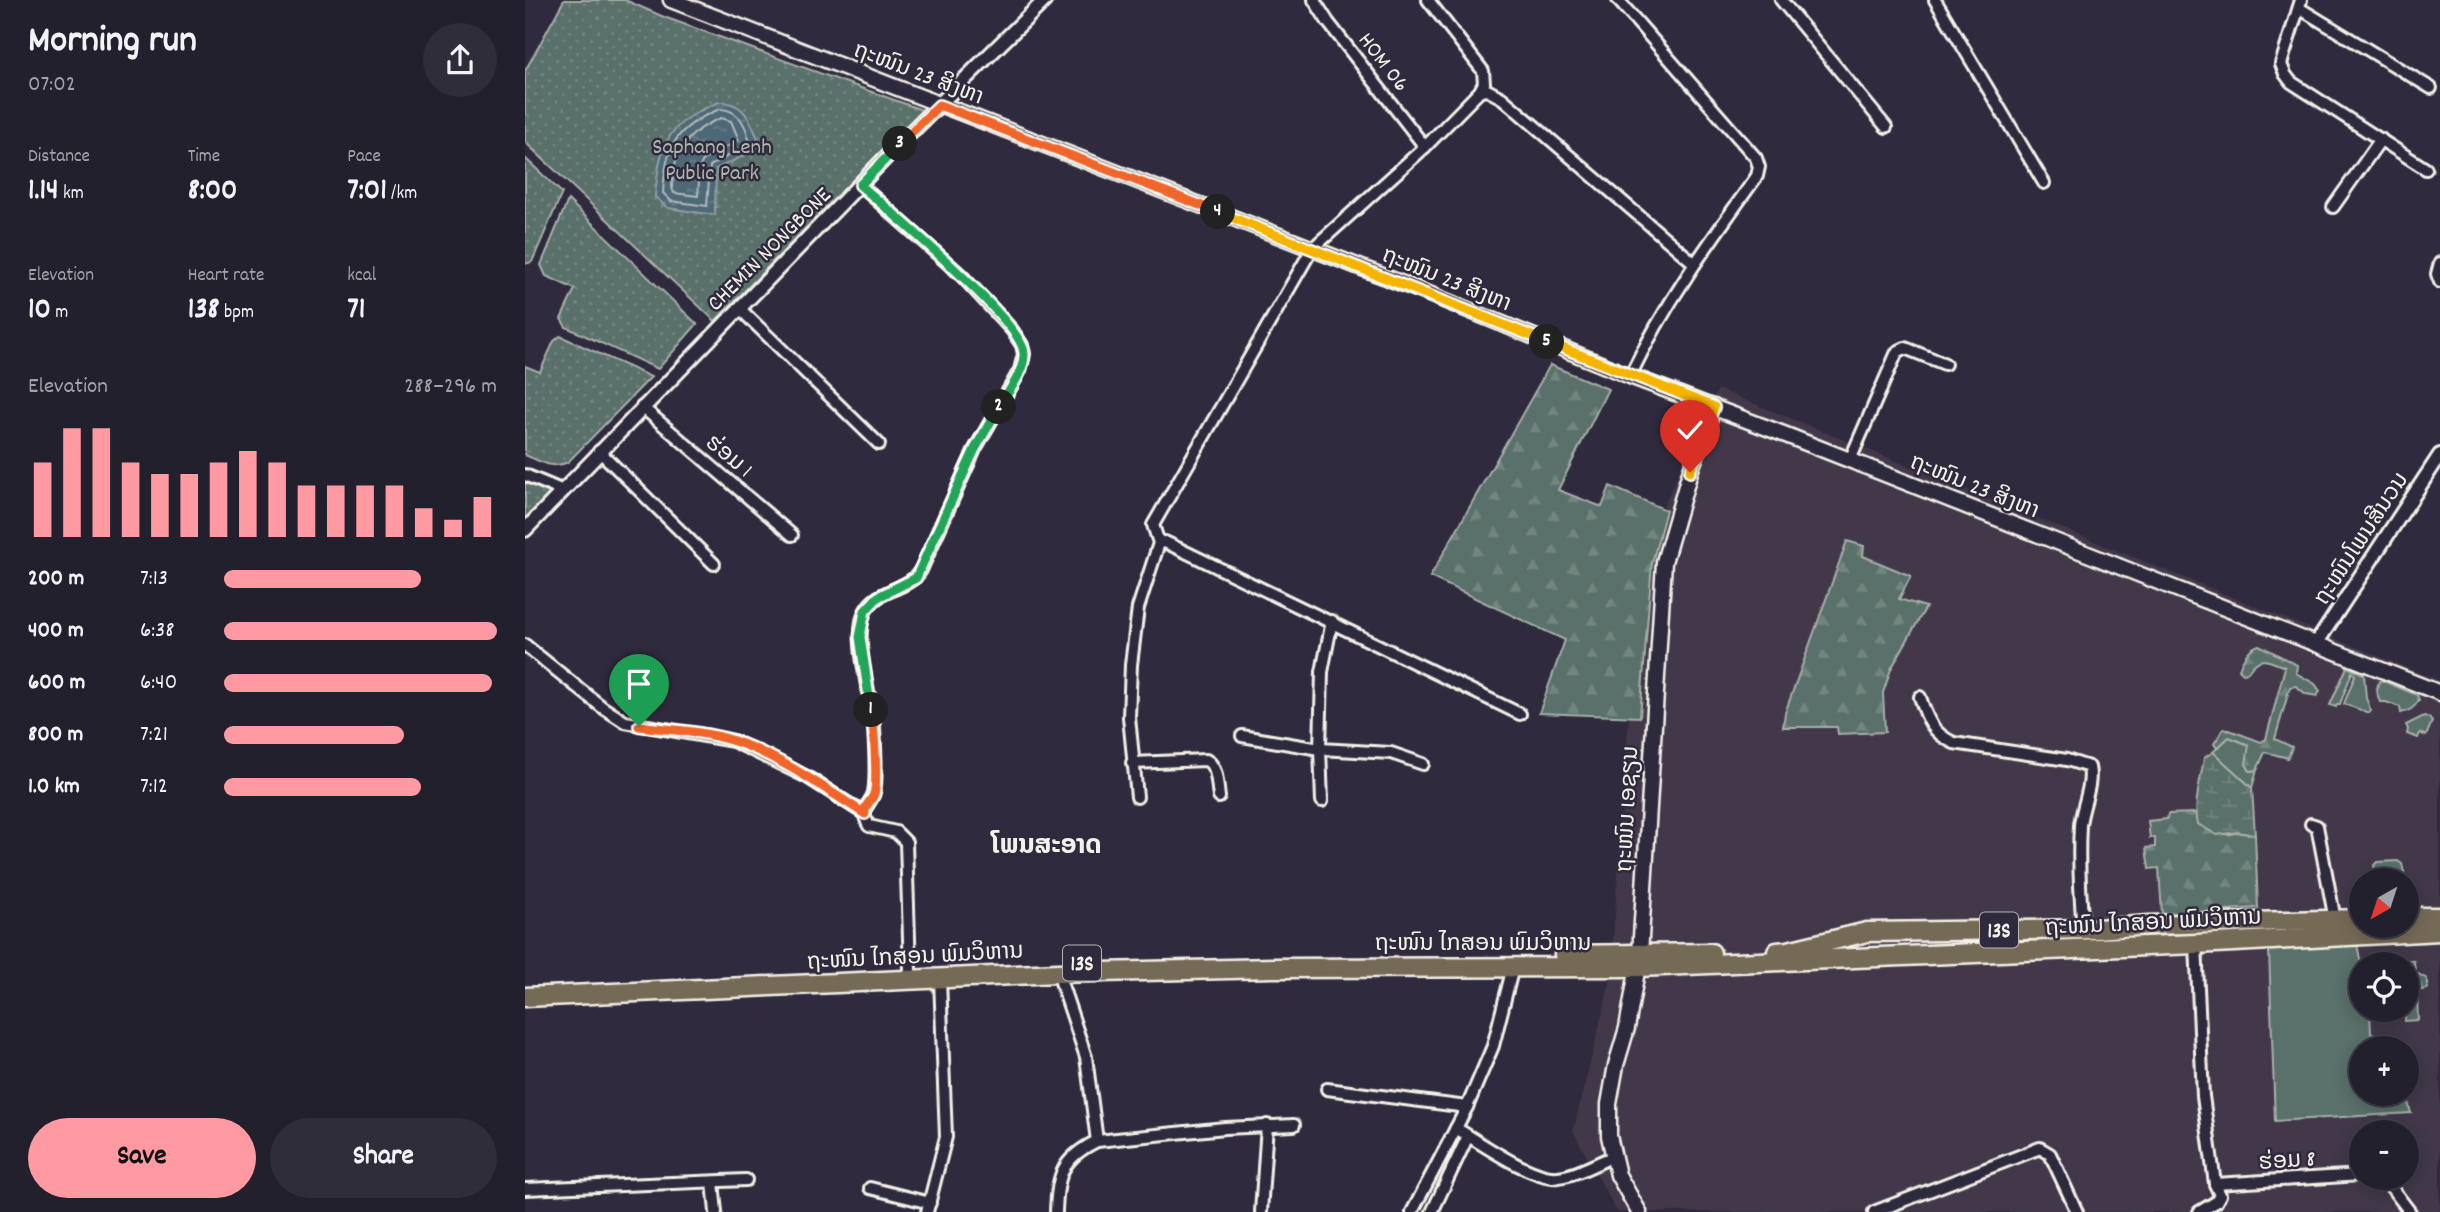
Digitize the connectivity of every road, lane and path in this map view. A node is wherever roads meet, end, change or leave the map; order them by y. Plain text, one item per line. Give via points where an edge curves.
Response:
1 (671, 0) edge
2 (1045, 0) edge
3 (1314, 0) edge
4 (1428, 0) edge
5 (1618, 0) edge
6 (1780, 0) edge
7 (1935, 0) edge
8 (2300, 4) edge
9 (2431, 88) dead end
10 (1480, 91) junction
11 (939, 105) junction
12 (1886, 127) dead end
13 (2381, 139) junction
14 (1425, 146) junction
15 (2426, 169) dead end
16 (2044, 183) dead end
17 (860, 185) junction
18 (2333, 207) dead end
19 (1312, 249) junction
20 (1694, 263) junction
21 (2440, 263) edge
22 (2440, 282) edge
23 (739, 308) junction
24 (1945, 364) dead end
25 (1630, 376) junction
26 (642, 407) junction
27 (1714, 407) junction
28 (879, 444) dead end
29 (599, 451) junction
30 (2440, 456) edge
31 (1850, 460) junction
32 (525, 475) edge
33 (561, 490) junction
34 (525, 530) edge
35 (792, 535) dead end
36 (1159, 542) junction
37 (714, 565) dead end
38 (1332, 621) junction
39 (2316, 644) junction
40 (525, 645) edge
41 (2440, 693) edge
42 (1920, 697) dead end
43 (1520, 713) dead end
44 (1242, 736) dead end
45 (1320, 749) junction
46 (1132, 763) junction
47 (1423, 764) dead end
48 (1137, 797) dead end
49 (1219, 797) dead end
50 (1322, 801) dead end
51 (865, 814) junction
52 (2311, 824) dead end
53 (2440, 916) edge
54 (2419, 917) edge
55 (2349, 919) edge
56 (2336, 920) junction
57 (2084, 929) junction
58 (2440, 931) edge
59 (2196, 944) junction
60 (1639, 961) junction
61 (1513, 967) junction
62 (910, 971) junction
63 (1058, 973) junction
64 (940, 979) junction
65 (525, 987) edge
66 (525, 996) edge
67 (1327, 1089) dead end
68 (1467, 1107) junction
69 (1267, 1125) junction
70 (1294, 1125) dead end
71 (1456, 1128) junction
72 (1468, 1136) junction
73 (1097, 1141) junction
74 (1614, 1156) junction
75 (2349, 1176) edge
76 (746, 1180) dead end
77 (713, 1182) junction
78 (2215, 1184) junction
79 (870, 1188) dead end
80 (525, 1189) edge
81 (2393, 1190) edge
82 (929, 1208) edge
83 (716, 1212) edge
84 (1056, 1212) edge
85 (1261, 1212) edge
86 (1412, 1212) edge
87 (1432, 1212) edge
88 (1639, 1212) edge
89 (1874, 1212) edge
90 (2077, 1212) edge
91 (2199, 1212) edge
92 (2410, 1212) edge

1 - 11 main road, ຖະໜົນ 23 ສິງຫາ
2 - 11 street, CHEMIN NONGBONE
3 - 14 street, HOM 06
4 - 10 street via 1483,71
5 - 20 street via 1759,162 1757,176
6 - 12 street
7 - 16 street
8 - 9 street
8 - 13 street via 2281,64 2285,75
10 - 14 street
10 - 20 street via 1502,98
11 - 17 street, CHEMIN NONGBONE
11 - 19 main road, ຖະໜົນ 23 ສິງຫາ
13 - 15 street
13 - 18 street
14 - 19 street
17 - 23 street, CHEMIN NONGBONE
17 - 51 street via 961,275 1012,330 1024,354 921,570 909,583 870,603 862,618 860,637 874,726 874,793
19 - 25 main road, ຖະໜົນ 23 ສິງຫາ
19 - 36 street via 1153,525
20 - 25 street
21 - 22 street
23 - 26 street, CHEMIN NONGBONE
23 - 28 street
24 - 31 street via 1905,348 1897,352
25 - 27 main road, ຖະໜົນ 23 ສິງຫາ
26 - 29 street, CHEMIN NONGBONE
26 - 35 street, ຮ່ອມ 1
27 - 31 main road, ຖະໜົນ 23 ສິງຫາ
27 - 60 main road, ຖະໜົນ ເອຊຽນ via 1664,562
29 - 33 street, CHEMIN NONGBONE
29 - 37 street
30 - 39 street, ຖະໜົນໂພນສີນວນ
31 - 39 main road, ຖະໜົນ 23 ສິງຫາ
32 - 33 street
33 - 34 street, CHEMIN NONGBONE
36 - 38 street
36 - 46 street via 1138,608 1129,717
38 - 43 street
38 - 45 street via 1322,672
39 - 41 main road, ຖະໜົນ 23 ສິງຫາ
40 - 51 street via 625,722 733,741 807,777
42 - 57 street via 1927,722 1954,743 2089,766 2080,826
44 - 45 street
45 - 47 street via 1391,753
45 - 50 street
46 - 48 street
46 - 49 street via 1206,760 1215,770
51 - 62 street via 869,826 897,832 906,842
52 - 56 street via 2317,826
53 - 54 highway
55 - 56 highway, ຖະໜົນ ໄກສອນ ພົມວິຫານ / 13S
56 - 57 highway, ຖະໜົນ ໄກສອນ ພົມວິຫານ / 13S
57 - 60 highway, ຖະໜົນ ໄກສອນ ພົມວິຫານ / 13S via 1867,932 1788,951
58 - 59 highway, ຖະໜົນ ໄກສອນ ພົມວິຫານ / 13S
59 - 60 highway, ຖະໜົນ ໄກສອນ ພົມວິຫານ / 13S
59 - 78 street via 2203,1096
60 - 61 highway, ຖະໜົນ ໄກສອນ ພົມວິຫານ / 13S
60 - 62 highway, ຖະໜົນ ໄກສອນ ພົມວິຫານ / 13S via 1290,957
60 - 74 main road, ຖະໜົນ ເອຊຽນ via 1609,1104
61 - 63 highway, ຖະໜົນ ໄກສອນ ພົມວິຫານ / 13S
61 - 68 street via 1493,1046
62 - 65 highway, ຖະໜົນ ໄກສອນ ພົມວິຫານ / 13S
63 - 64 highway, ຖະໜົນ ໄກສອນ ພົມວິຫານ / 13S
63 - 73 street via 1086,1057
64 - 66 highway, ຖະໜົນ ໄກສອນ ພົມວິຫານ / 13S
64 - 82 street via 946,1137
67 - 68 street
68 - 71 street
69 - 70 street
69 - 73 street
69 - 85 street
71 - 72 street
71 - 86 street
72 - 74 street via 1546,1177 1569,1175
72 - 87 street
73 - 84 street via 1072,1156 1060,1176
74 - 88 main road, ຖະໜົນ ເອຊຽນ via 1618,1175
75 - 78 street, ຮ່ອມ 8
76 - 77 street
77 - 80 street
77 - 83 street
78 - 91 street via 2218,1199
79 - 82 street
81 - 92 street
89 - 90 street via 2043,1148 2050,1153

